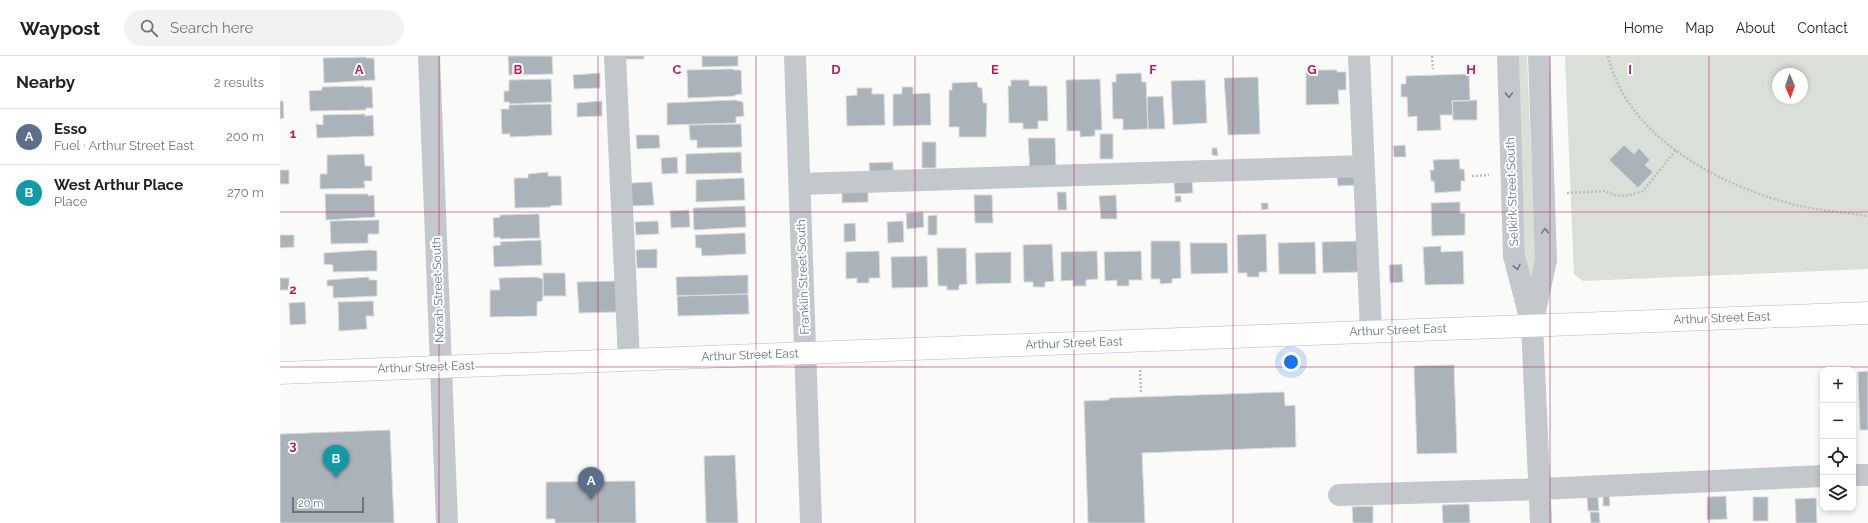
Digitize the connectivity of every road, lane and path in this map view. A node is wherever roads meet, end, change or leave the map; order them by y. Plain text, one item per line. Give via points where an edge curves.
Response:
1 (429, 56) edge
2 (615, 56) edge
3 (795, 56) edge
4 (1359, 56) edge
5 (1432, 56) edge
6 (1508, 56) edge
7 (1539, 56) edge
8 (1608, 56) edge
9 (1433, 69) dead end
10 (1676, 150) junction
11 (1363, 166) junction
12 (800, 184) junction
13 (1544, 194) junction
14 (1868, 216) edge
15 (1868, 313) edge
16 (1532, 325) junction
17 (1370, 331) junction
18 (805, 353) junction
19 (629, 360) junction
20 (441, 367) junction
21 (1140, 370) dead end
22 (280, 373) edge
23 (1142, 393) dead end
24 (1856, 475) edge
25 (1868, 475) edge
26 (1820, 476) edge
27 (1540, 489) junction
28 (1339, 495) dead end
29 (447, 523) edge
30 (811, 523) edge
31 (1541, 523) edge

1 - 20 street, Norah Street South
2 - 19 street
3 - 12 street, Franklin Street South
4 - 11 street
5 - 9 path
6 -> 16 street, Selkirk Street South via 1514,256
7 - 13 street, Selkirk Street South
8 - 10 path via 1625,97 1648,126
10 - 13 path via 1643,191 1616,196 1605,191
10 - 14 path via 1706,170 1761,195 1810,208
11 - 12 street
11 - 17 street
12 - 18 street, Franklin Street South
16 -> 13 street, Selkirk Street South via 1546,260
15 - 16 main road, Arthur Street East
16 - 17 main road, Arthur Street East
16 - 27 street, Selkirk Street South
17 - 18 main road, Arthur Street East
18 - 19 main road, Arthur Street East
18 - 30 street, Franklin Street South
19 - 20 main road, Arthur Street East
20 - 22 main road, Arthur Street East
20 - 29 street, Norah Street South
21 - 23 path
24 - 25 street
26 - 27 street
27 - 28 street
27 - 31 street, Selkirk Street South

